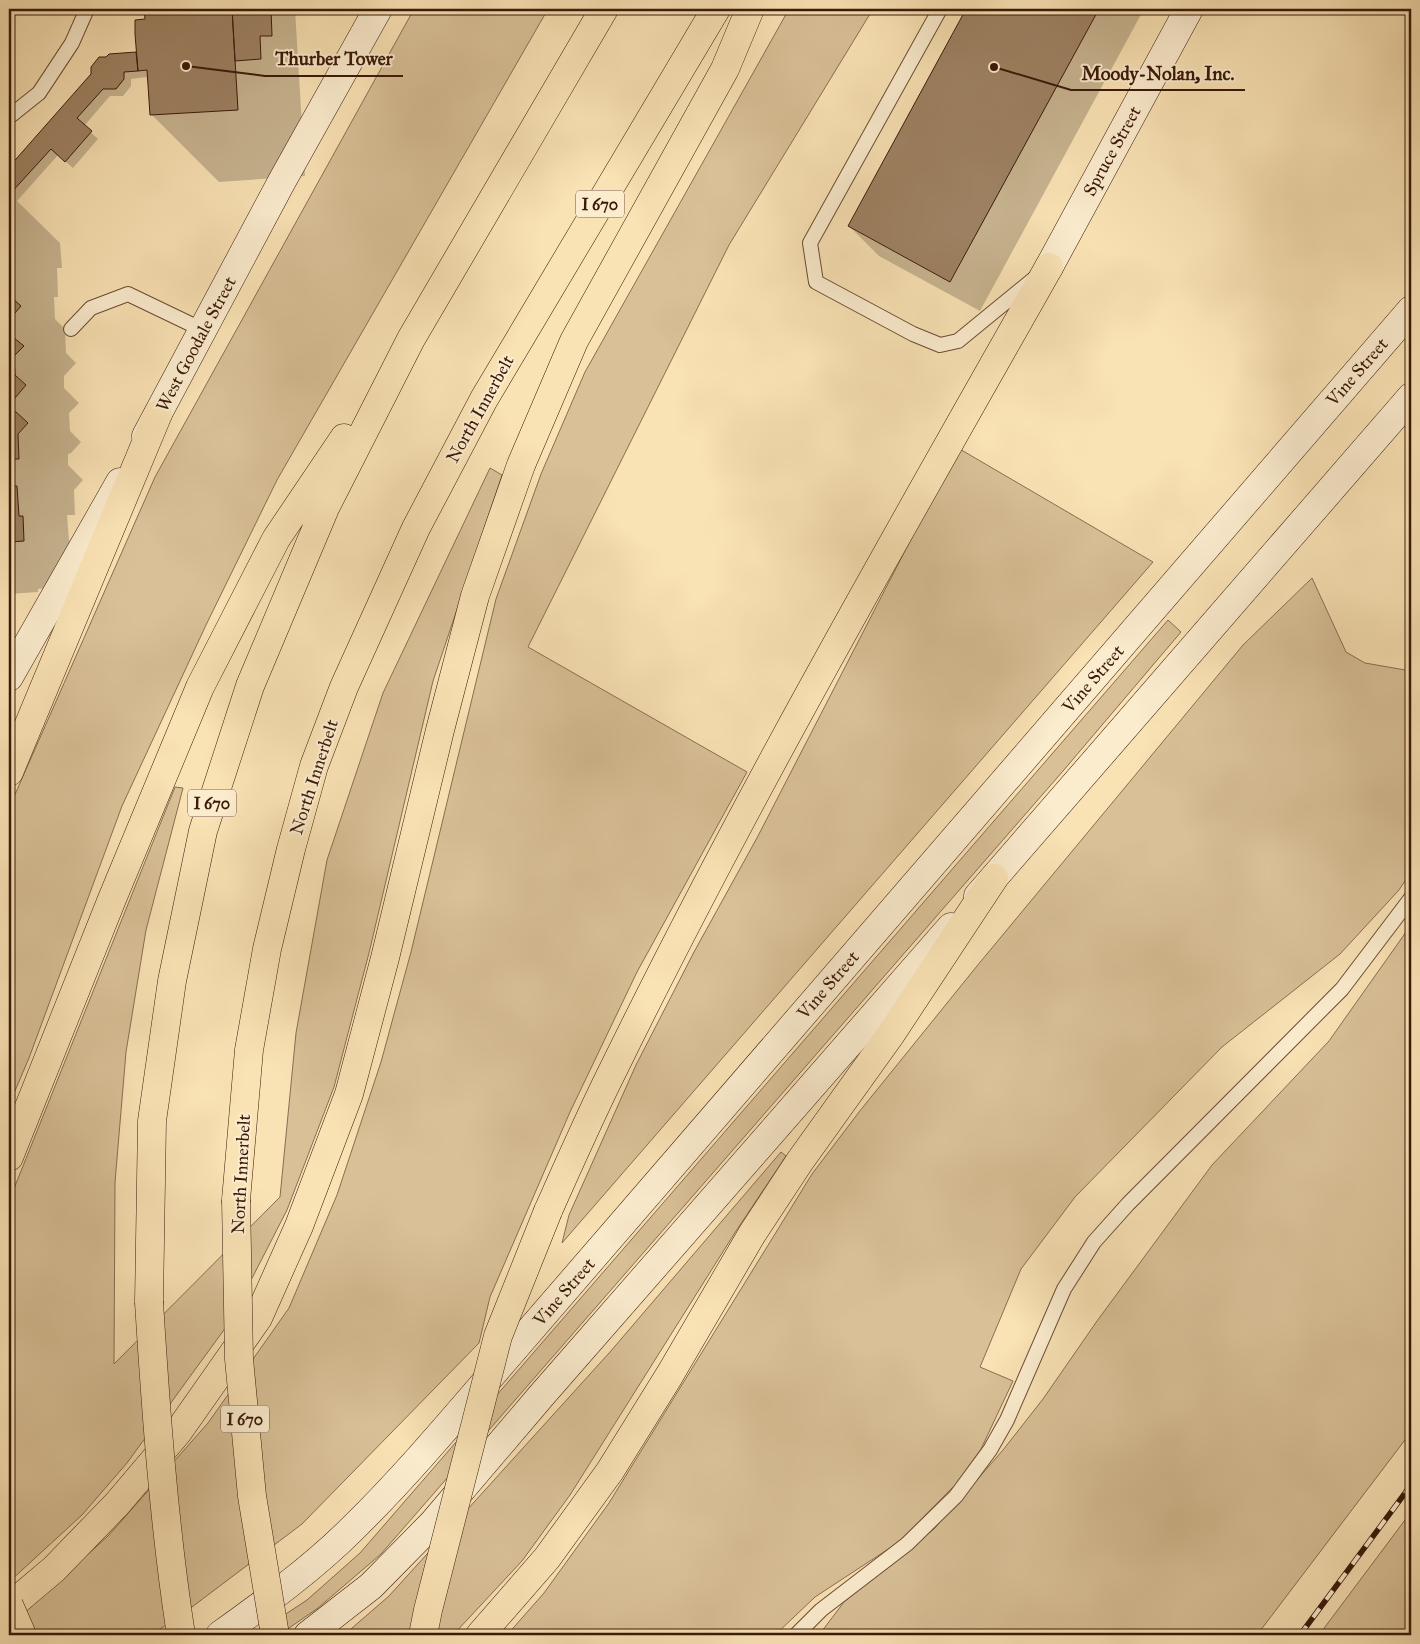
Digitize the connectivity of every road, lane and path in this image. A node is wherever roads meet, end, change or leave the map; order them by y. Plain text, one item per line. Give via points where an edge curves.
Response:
1 (87, 9) edge
2 (378, 9) edge
3 (604, 9) edge
4 (716, 9) edge
5 (750, 9) edge
6 (940, 9) edge
7 (1187, 11) edge
8 (9, 117) edge
9 (1048, 267) junction
10 (1411, 310) edge
11 (71, 329) dead end
12 (203, 330) junction
13 (411, 339) junction
14 (1411, 397) edge
15 (158, 414) junction
16 (9, 677) edge
17 (9, 772) edge
18 (994, 878) junction
19 (1411, 898) edge
20 (9, 1157) edge
21 (9, 1606) edge
22 (22, 1635) edge
23 (181, 1635) edge
24 (220, 1635) edge
25 (275, 1635) edge
26 (308, 1635) edge
27 (424, 1635) edge
28 (480, 1635) edge
29 (796, 1635) edge

1 - 8 lane via 72,43 39,93
2 - 12 street, West Goodale Street
3 - 13 highway, I 670
4 - 25 highway, North Innerbelt / I 670, bridge via 484,399 416,528 344,687 314,766 291,849 267,950 249,1050 236,1200 239,1359 252,1496
5 - 21 highway via 724,69 574,341 521,466 473,606 349,1094 299,1226 258,1318 178,1432 116,1504 54,1569
6 - 9 lane via 810,243 816,282 940,345 958,341
7 - 9 street, Spruce Street
9 - 27 highway, bridge via 842,632 715,867 612,1071 548,1211 498,1336
10 - 24 street, Vine Street via 388,1492 317,1561
11 - 12 lane via 91,308 128,294
12 - 15 street, West Goodale Street
13 - 20 highway via 276,540 200,687
13 - 23 highway, I 670, bridge via 325,508 250,686 203,831 172,981 152,1120 149,1302 158,1439
14 - 18 street
15 - 16 street, West Goodale Street
15 - 17 highway
18 - 26 street via 434,1523 371,1586
18 - 28 highway via 891,1034 752,1234 610,1471 547,1558
19 - 29 lane via 1342,989 1094,1242 1064,1289 990,1450 956,1496 907,1544 821,1610
21 - 22 highway, bridge

